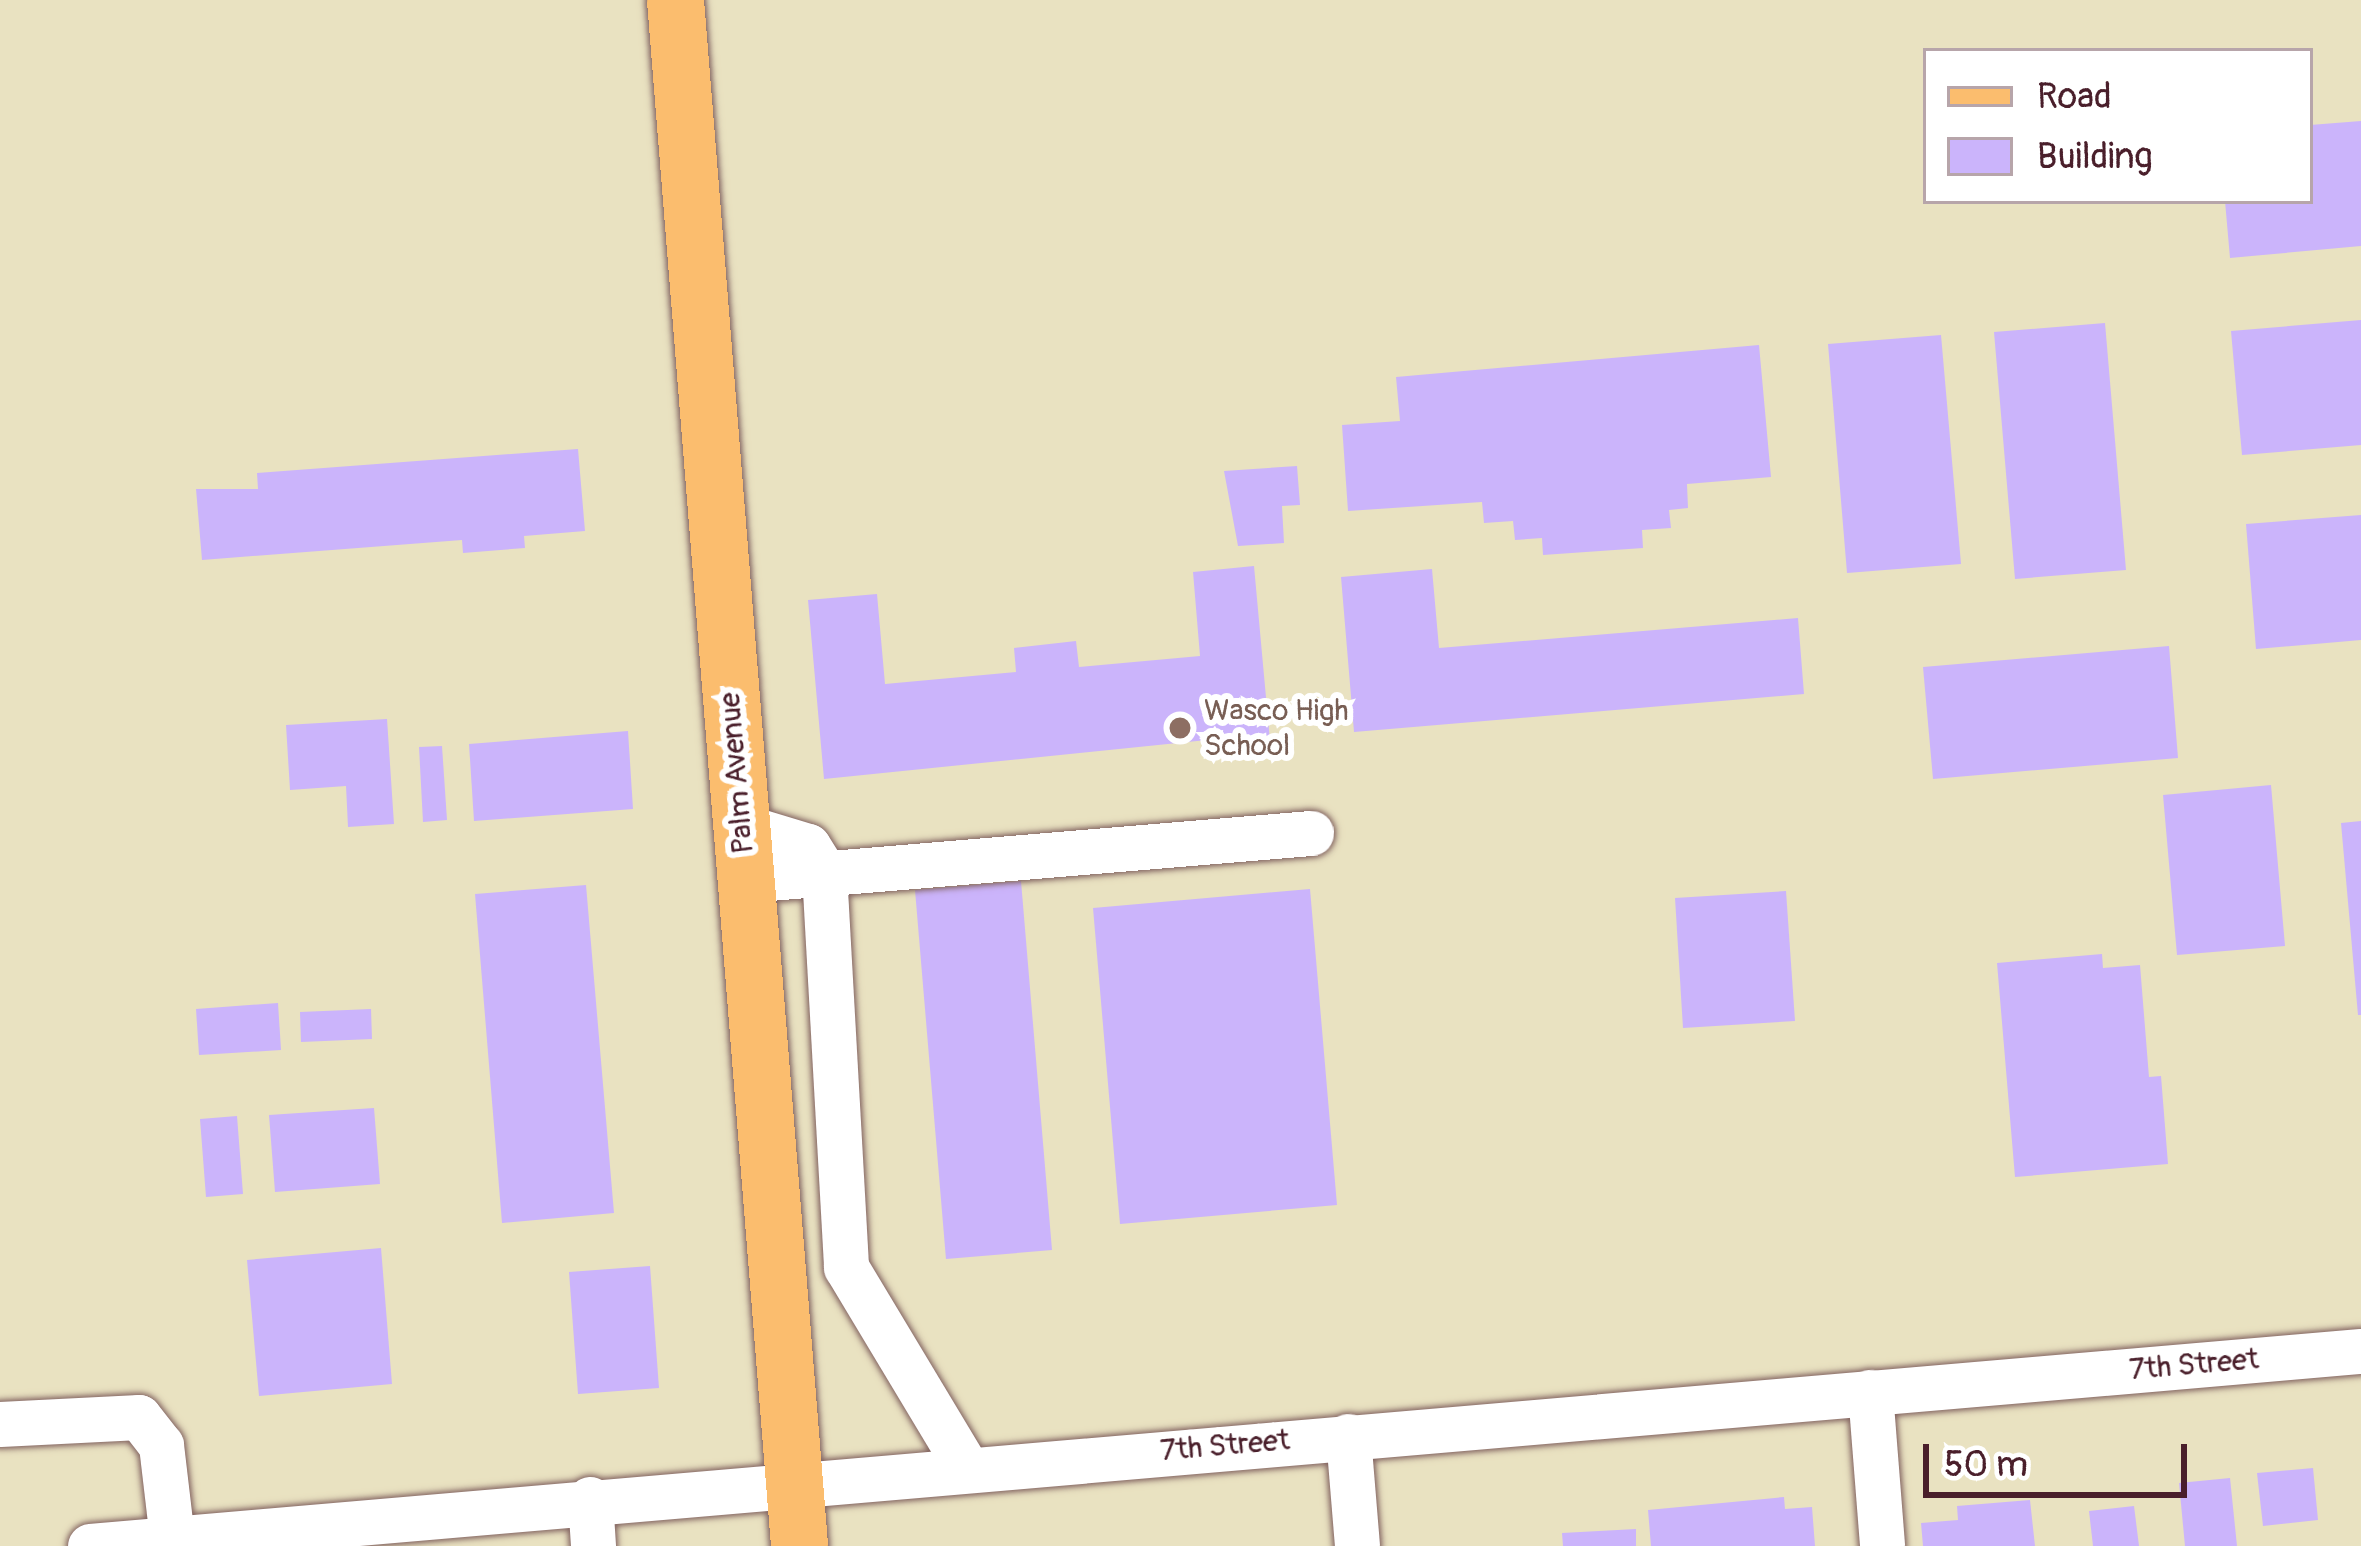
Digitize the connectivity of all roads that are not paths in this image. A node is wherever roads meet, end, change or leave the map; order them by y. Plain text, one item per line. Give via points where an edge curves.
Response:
1 (675, 0) edge
2 (1311, 833) dead end
3 (744, 853) junction
4 (824, 872) junction
5 (2361, 1351) edge
6 (1870, 1392) junction
7 (0, 1424) edge
8 (1348, 1436) junction
9 (967, 1468) junction
10 (794, 1483) junction
11 (590, 1499) junction
12 (356, 1532) edge
13 (172, 1539) junction
14 (90, 1546) edge
15 (593, 1546) edge
16 (799, 1546) edge
17 (1357, 1546) edge
18 (1882, 1546) edge

1 - 3 main road, Palm Avenue
2 - 4 street
3 - 4 street
3 - 10 main road, Palm Avenue
4 - 9 street via 845,1267
5 - 6 street, 7th Street
6 - 8 street, 7th Street
6 - 18 street
7 - 13 street via 139,1417 161,1445
8 - 9 street, 7th Street
8 - 17 street
9 - 10 street, 7th Street
10 - 11 street, 7th Street
10 - 16 main road, Palm Avenue
11 - 12 street, 7th Street
11 - 15 street
12 - 13 street, 7th Street
13 - 14 street, 7th Street

